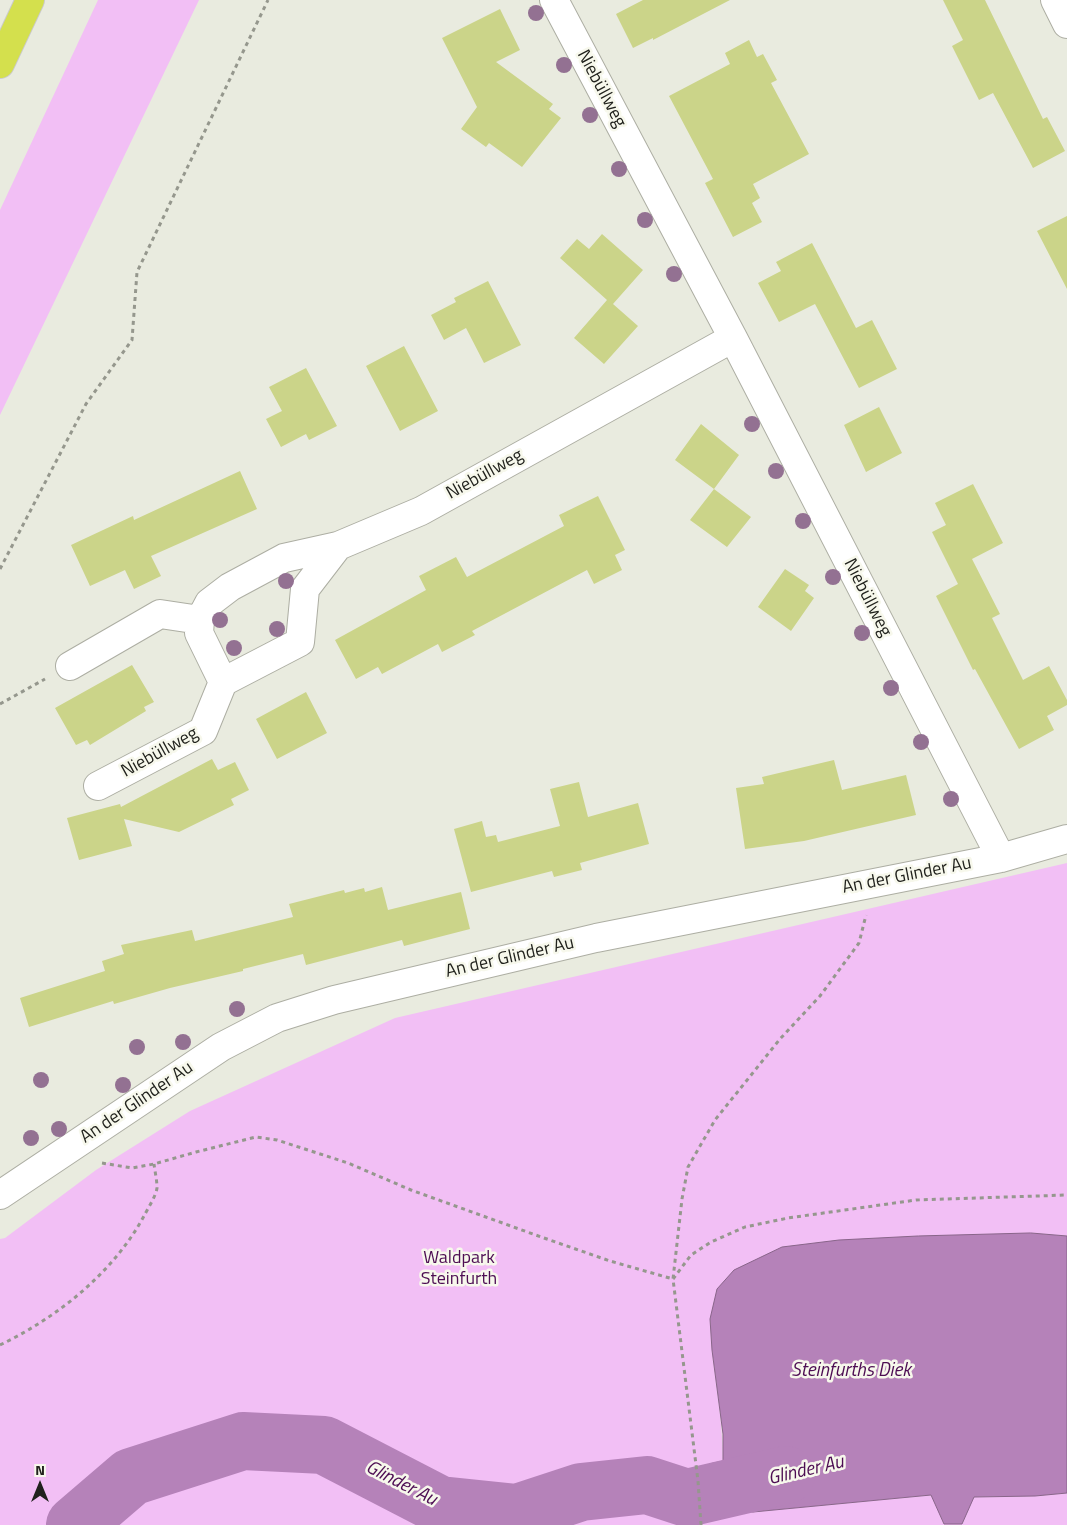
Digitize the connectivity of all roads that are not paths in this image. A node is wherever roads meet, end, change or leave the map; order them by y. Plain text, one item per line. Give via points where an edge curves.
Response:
1 (30, 0) edge
2 (554, 0) edge
3 (1055, 0) edge
4 (1067, 24) edge
5 (0, 64) edge
6 (733, 338) junction
7 (338, 546) junction
8 (200, 620) junction
9 (70, 666) road end
10 (223, 682) junction
11 (98, 786) dead end
12 (1067, 839) edge
13 (1001, 858) junction
14 (0, 1195) edge

1 - 5 highway
2 - 6 street, Niebüllweg
3 - 4 street
6 - 7 street, Niebüllweg via 421,511
6 - 13 street, Niebüllweg
7 - 8 street, Niebüllweg via 284,558 230,587 209,603
7 - 10 street, Niebüllweg via 305,589 300,642
8 - 9 street via 160,614
8 - 10 street via 199,633
10 - 11 street, Niebüllweg via 203,732
12 - 13 street, An der Glinder Au
13 - 14 street, An der Glinder Au via 596,938 334,1000 277,1018 221,1047

